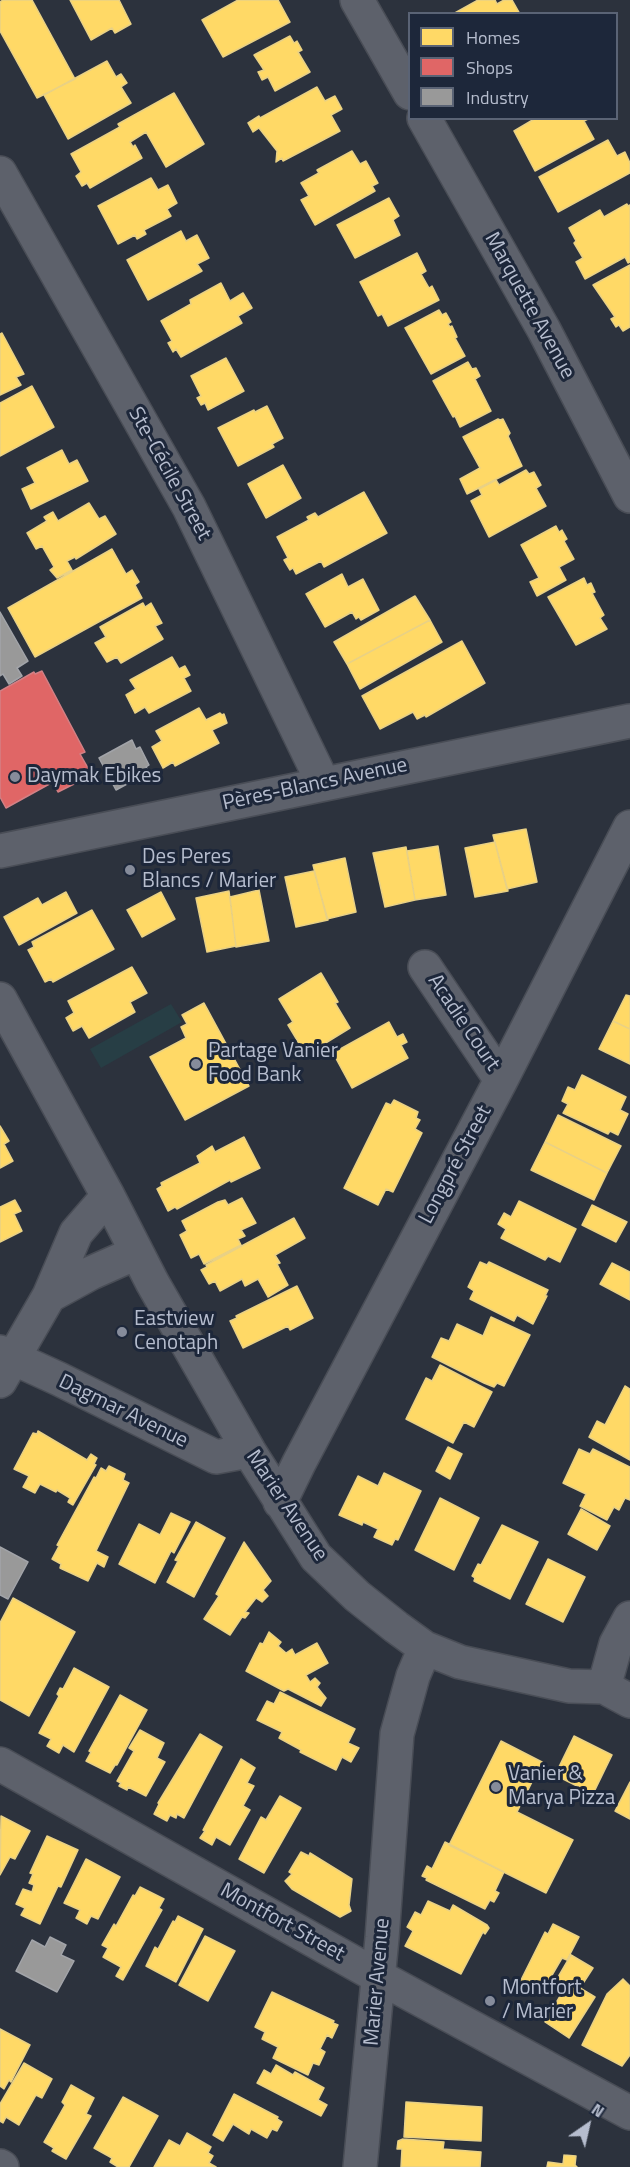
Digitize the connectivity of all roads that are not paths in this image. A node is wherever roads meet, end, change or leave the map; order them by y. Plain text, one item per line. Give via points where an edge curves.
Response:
1 (357, 0) edge
2 (408, 89) edge
3 (425, 120) edge
4 (0, 173) edge
5 (630, 496) edge
6 (630, 721) edge
7 (323, 783) junction
8 (630, 827) edge
9 (0, 851) edge
10 (426, 966) dead end
11 (0, 999) edge
12 (501, 1080) junction
13 (108, 1196) junction
14 (136, 1253) junction
15 (49, 1296) junction
16 (4, 1364) edge
17 (249, 1450) junction
18 (280, 1502) junction
19 (630, 1618) edge
20 (425, 1648) junction
21 (617, 1694) edge
22 (0, 1764) edge
23 (379, 1977) junction
24 (630, 2113) edge
25 (360, 2167) edge

1 - 2 street
3 - 5 street, Marquette Avenue via 544,330
4 - 7 street, Ste-Cécile Street via 189,507
6 - 7 street, Pères-Blancs Avenue
7 - 9 street, Pères-Blancs Avenue
8 - 12 street, Longpré Street
10 - 12 street, Acadie Court
11 - 13 street, Marier Avenue
12 - 18 street, Longpré Street
13 - 14 street, Marier Avenue
13 - 15 street via 76,1233
14 - 15 street
14 - 17 street, Marier Avenue
15 - 16 street
16 - 17 street, Dagmar Avenue via 59,1379 216,1458
17 - 18 street, Marier Avenue
18 - 20 street, Marier Avenue via 316,1557 357,1596
19 - 21 street via 616,1644
20 - 21 street via 460,1662
20 - 23 street, Marier Avenue via 397,1734
22 - 23 street, Montfort Street
23 - 24 street, Montfort Street
23 - 25 street, Marier Avenue

